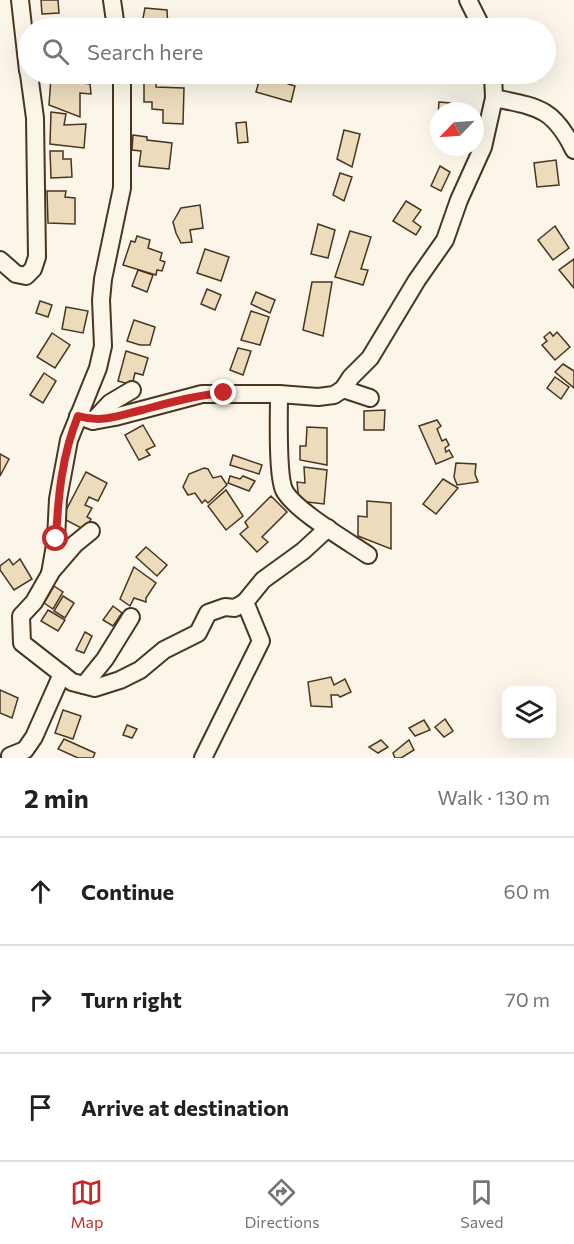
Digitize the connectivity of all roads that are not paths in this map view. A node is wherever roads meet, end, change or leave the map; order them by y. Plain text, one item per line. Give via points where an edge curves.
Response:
1 (20, 0) edge
2 (112, 0) edge
3 (468, 0) edge
4 (22, 18) edge
5 (115, 18) edge
6 (477, 18) edge
7 (31, 84) edge
8 (122, 84) edge
9 (493, 84) edge
10 (494, 98) junction
11 (574, 150) edge
12 (0, 260) edge
13 (344, 389) junction
14 (132, 390) dead end
15 (279, 394) junction
16 (370, 398) dead end
17 (86, 418) junction
18 (328, 528) junction
19 (91, 531) dead end
20 (368, 555) dead end
21 (50, 574) junction
22 (244, 602) junction
23 (131, 617) dead end
24 (62, 674) junction
25 (84, 685) junction
26 (10, 756) dead end
27 (202, 758) edge

1 - 4 street
2 - 5 street
3 - 6 street
7 - 12 street via 35,117 37,257 26,276 16,274
8 - 17 street via 122,188 103,279 103,346
9 - 10 street
10 - 11 street via 535,106 553,117
10 - 13 street via 483,147 445,240 370,358
13 - 15 street via 318,397
13 - 16 street
14 - 17 street
15 - 17 street via 202,394 115,417
15 - 18 street via 284,490
17 - 21 street via 69,440
18 - 20 street
18 - 22 street via 263,580
19 - 21 street
21 - 24 street via 21,616 22,643
22 - 25 street via 235,608 208,613 198,633 164,650 140,670 95,687
22 - 27 street via 261,641
23 - 25 street
24 - 25 street
24 - 26 street via 34,737 25,750

